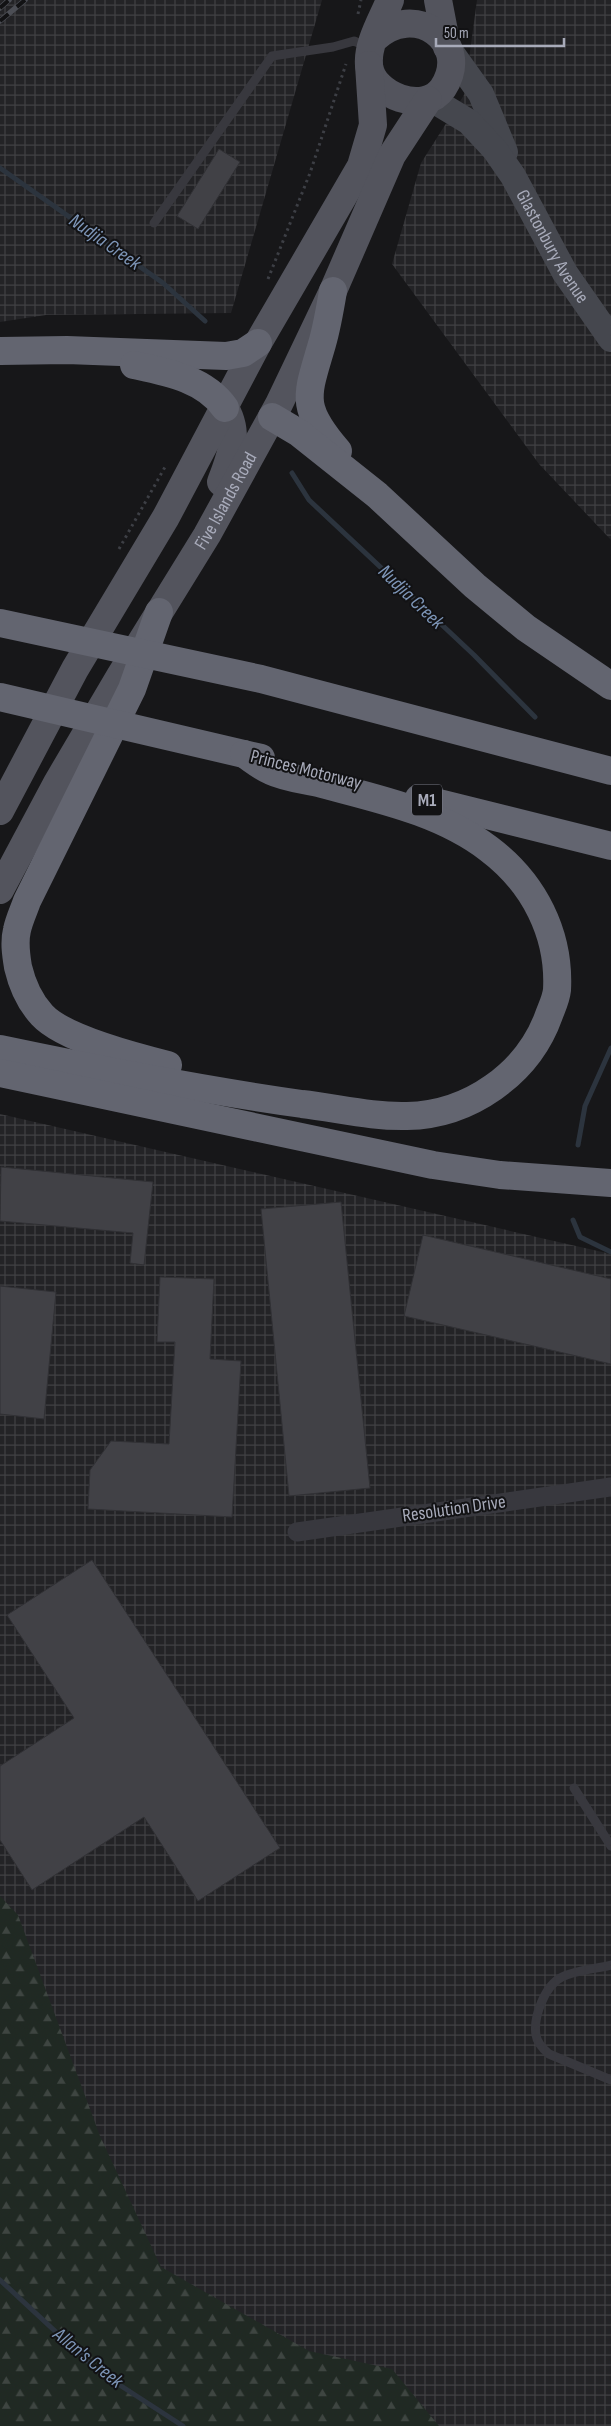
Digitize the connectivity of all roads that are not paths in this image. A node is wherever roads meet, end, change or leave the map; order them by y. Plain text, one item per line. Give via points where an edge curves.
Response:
1 (390, 0) edge
2 (438, 0) edge
3 (367, 48) junction
4 (449, 49) junction
5 (430, 100) junction
6 (513, 176) junction
7 (154, 223) dead end
8 (333, 291) junction
9 (611, 339) edge
10 (258, 343) junction
11 (67, 350) junction
12 (0, 351) edge
13 (229, 415) junction
14 (272, 417) junction
15 (377, 495) junction
16 (186, 567) junction
17 (159, 612) junction
18 (11, 625) edge
19 (611, 686) edge
20 (11, 699) edge
21 (232, 751) junction
22 (611, 771) edge
23 (0, 811) edge
24 (611, 846) edge
25 (0, 890) edge
26 (0, 1049) edge
27 (0, 1073) edge
28 (269, 1099) junction
29 (611, 1183) edge
30 (611, 1487) edge
31 (297, 1532) dead end
32 (574, 1788) dead end
33 (611, 1846) edge
34 (611, 1965) edge
35 (611, 2080) edge

1 - 3 main road
2 - 4 main road
3 - 4 main road via 392,25 412,22 432,29
3 - 5 main road via 375,78 389,92 409,100
3 - 7 lane via 333,46 272,56
3 - 10 main road via 373,125 364,158
4 - 5 main road via 450,74 438,95
4 - 6 main road, Glastonbury Avenue via 476,84
5 - 6 main road, Glastonbury Avenue via 477,130
5 - 8 main road, Five Islands Road via 392,155
6 - 9 main road, Glastonbury Avenue via 565,273
8 - 14 main road, Five Islands Road
8 - 15 highway via 311,379 310,409 321,430
10 - 11 highway via 243,353 226,356
10 - 13 main road
11 - 12 highway
11 - 13 highway via 180,376 212,392
13 - 14 main road
13 - 16 main road via 234,439 231,457
13 - 23 main road via 75,669
14 - 15 highway via 299,433
14 - 16 main road, Five Islands Road
15 - 19 highway via 475,586 526,628
16 - 17 main road, Five Islands Road
17 - 25 main road, Five Islands Road via 58,783
17 - 28 highway via 132,690 27,901 16,930 20,975 30,998 43,1016 67,1031 140,1058 236,1082
18 - 22 highway via 261,679
20 - 21 highway, Princes Motorway / M1
21 - 24 highway, Princes Motorway / M1
21 - 28 highway via 271,771 411,809 455,828 489,849 527,886 547,922 556,957 557,993 543,1032 521,1064 500,1084 467,1103 442,1112 408,1116 367,1114
26 - 28 highway via 216,1092
27 - 29 highway via 433,1165
30 - 31 street, Resolution Drive
32 - 33 lane
34 - 35 lane via 561,1978 549,1988 540,2009 536,2035 541,2048 549,2054

